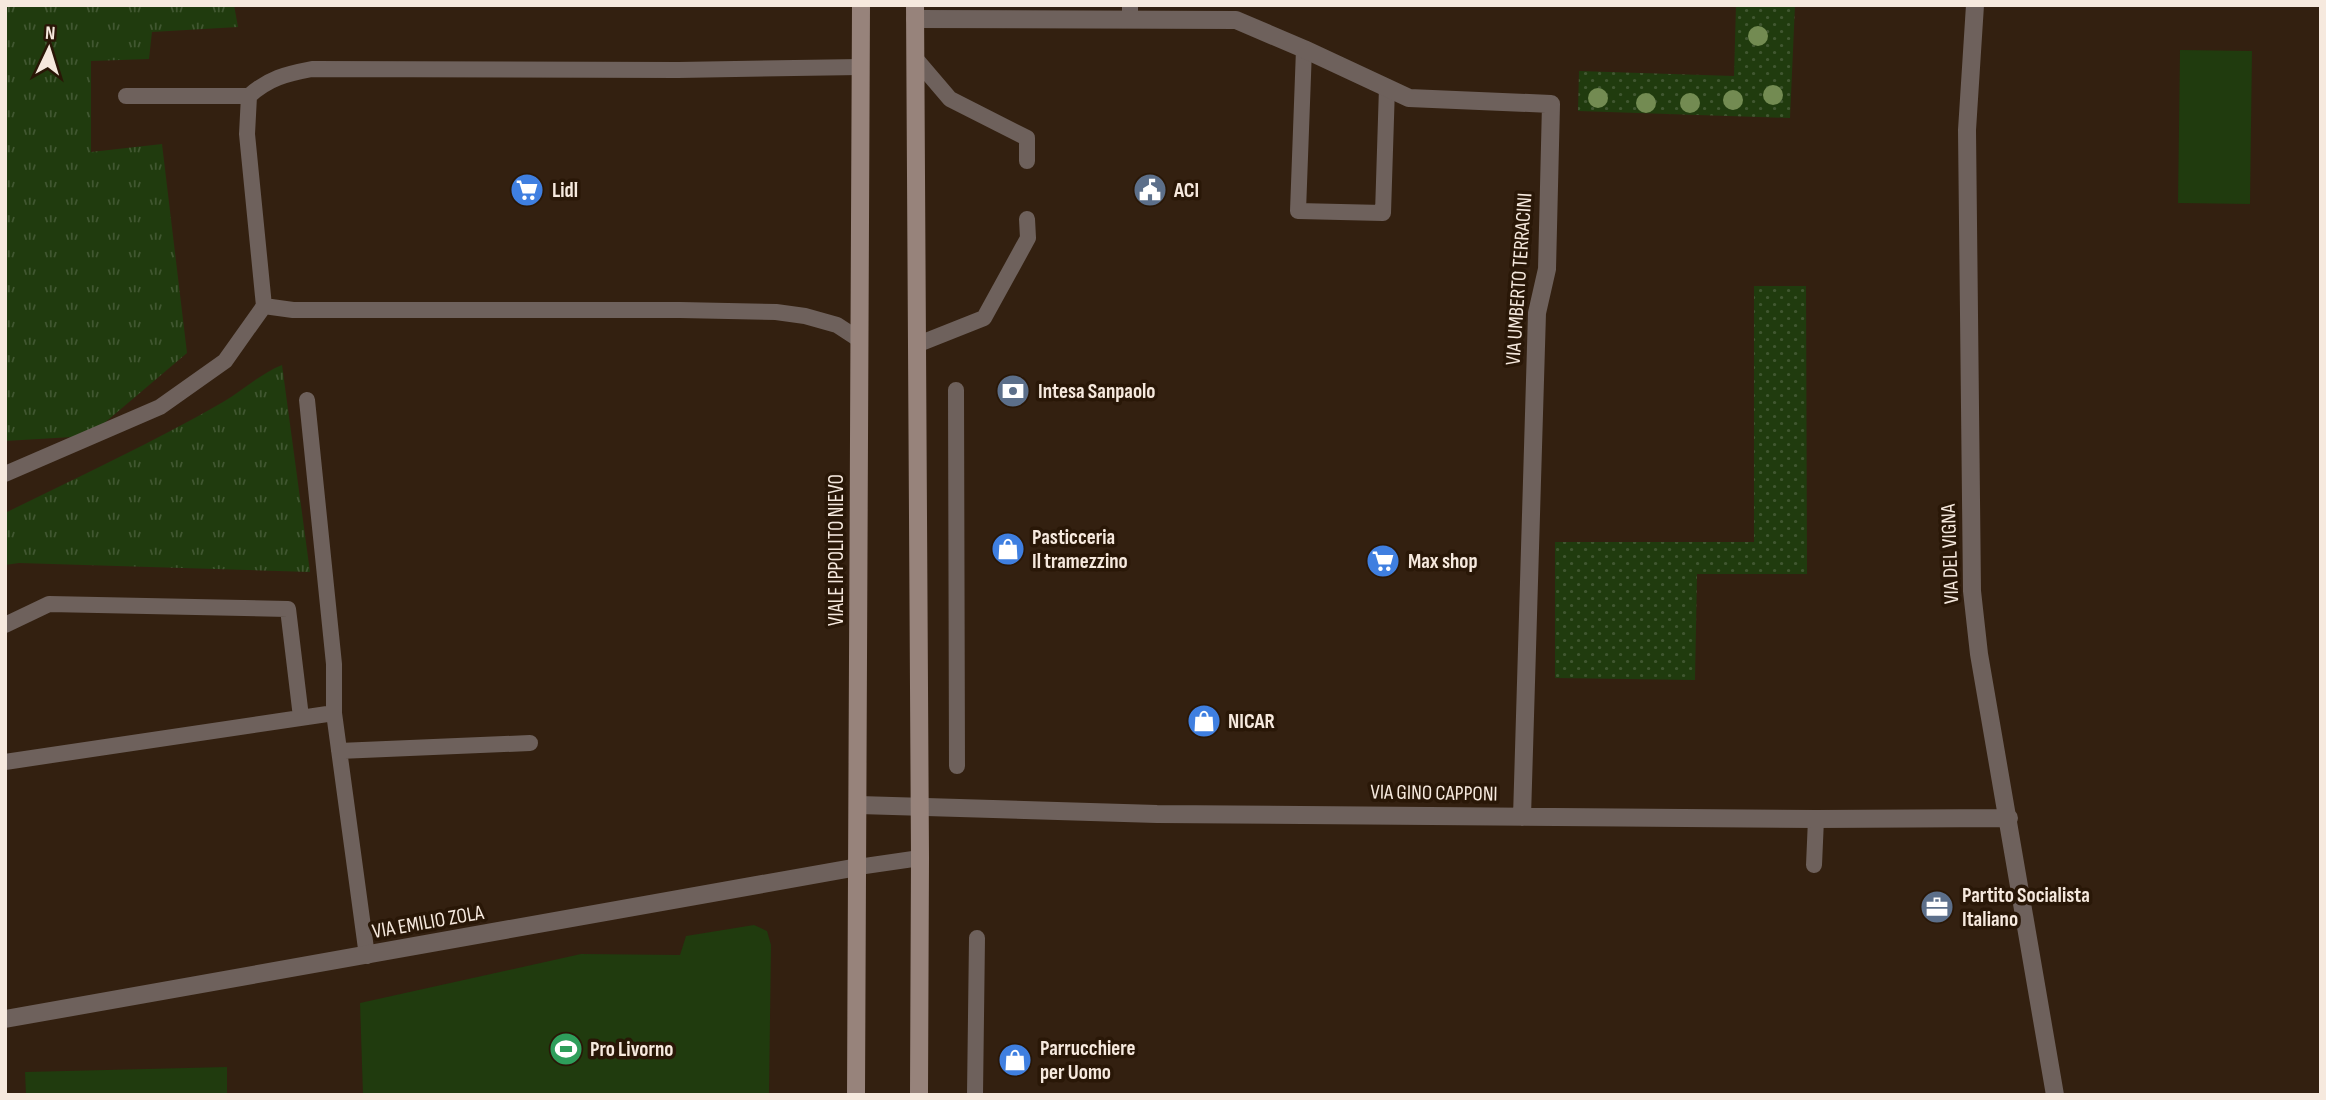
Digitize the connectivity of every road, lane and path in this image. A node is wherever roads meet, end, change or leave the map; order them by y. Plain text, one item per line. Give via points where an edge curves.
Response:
1 (861, 5) edge
2 (1975, 5) edge
3 (915, 12) edge
4 (965, 12) edge
5 (1109, 12) edge
6 (1130, 12) edge
7 (1304, 49) junction
8 (915, 58) junction
9 (860, 67) junction
10 (1387, 88) junction
11 (126, 96) dead end
12 (249, 96) junction
13 (1027, 162) dead end
14 (1027, 219) dead end
15 (264, 306) junction
16 (860, 340) junction
17 (916, 345) junction
18 (956, 390) dead end
19 (307, 400) dead end
20 (5, 474) edge
21 (5, 625) edge
22 (334, 713) junction
23 (301, 717) junction
24 (530, 743) dead end
25 (339, 751) junction
26 (5, 762) edge
27 (957, 766) dead end
28 (859, 805) junction
29 (919, 807) junction
30 (1522, 817) junction
31 (2008, 818) junction
32 (1816, 819) junction
33 (920, 858) junction
34 (1814, 864) dead end
35 (858, 867) junction
36 (977, 938) dead end
37 (367, 956) junction
38 (5, 1019) edge
39 (856, 1095) edge
40 (919, 1095) edge
41 (975, 1095) edge
42 (2055, 1095) edge

1 - 9 main road, VIALE IPPOLITO NIEVO
2 - 31 street, VIA DEL VIGNA via 1967,130 1972,591
3 - 4 street, VIA UMBERTO TERRACINI
3 - 8 main road
4 - 5 street, VIA UMBERTO TERRACINI
5 - 6 street, VIA UMBERTO TERRACINI
6 - 7 street, VIA UMBERTO TERRACINI via 1236,20
7 - 10 street, VIA UMBERTO TERRACINI
7 - 10 lane via 1298,211 1383,213
8 - 13 lane via 950,99 1027,138
8 - 17 main road
9 - 12 lane via 312,69 265,82
9 - 16 main road, VIALE IPPOLITO NIEVO
10 - 30 street, VIA UMBERTO TERRACINI via 1409,98 1551,103 1547,269 1537,313
11 - 12 lane
12 - 15 lane via 247,135
14 - 17 lane via 1028,238 984,318
15 - 16 lane via 293,310 776,312 837,326
15 - 20 lane via 225,361 160,407
16 - 28 main road, VIALE IPPOLITO NIEVO
17 - 29 main road
18 - 27 lane
19 - 22 lane via 334,664
21 - 23 lane via 49,604 288,610
22 - 23 lane
22 - 25 lane
23 - 26 lane
24 - 25 lane
25 - 37 lane
28 - 29 street, VIA GINO CAPPONI
28 - 35 main road, VIALE IPPOLITO NIEVO
29 - 30 street, VIA GINO CAPPONI
29 - 33 main road
30 - 32 street, VIA GINO CAPPONI
31 - 32 street, VIA GINO CAPPONI
31 - 42 street, VIA DEL VIGNA
32 - 34 lane
33 - 35 lane
33 - 40 main road
35 - 37 street, VIA EMILIO ZOLA
35 - 39 main road, VIALE IPPOLITO NIEVO
36 - 41 lane
37 - 38 street, VIA EMILIO ZOLA

